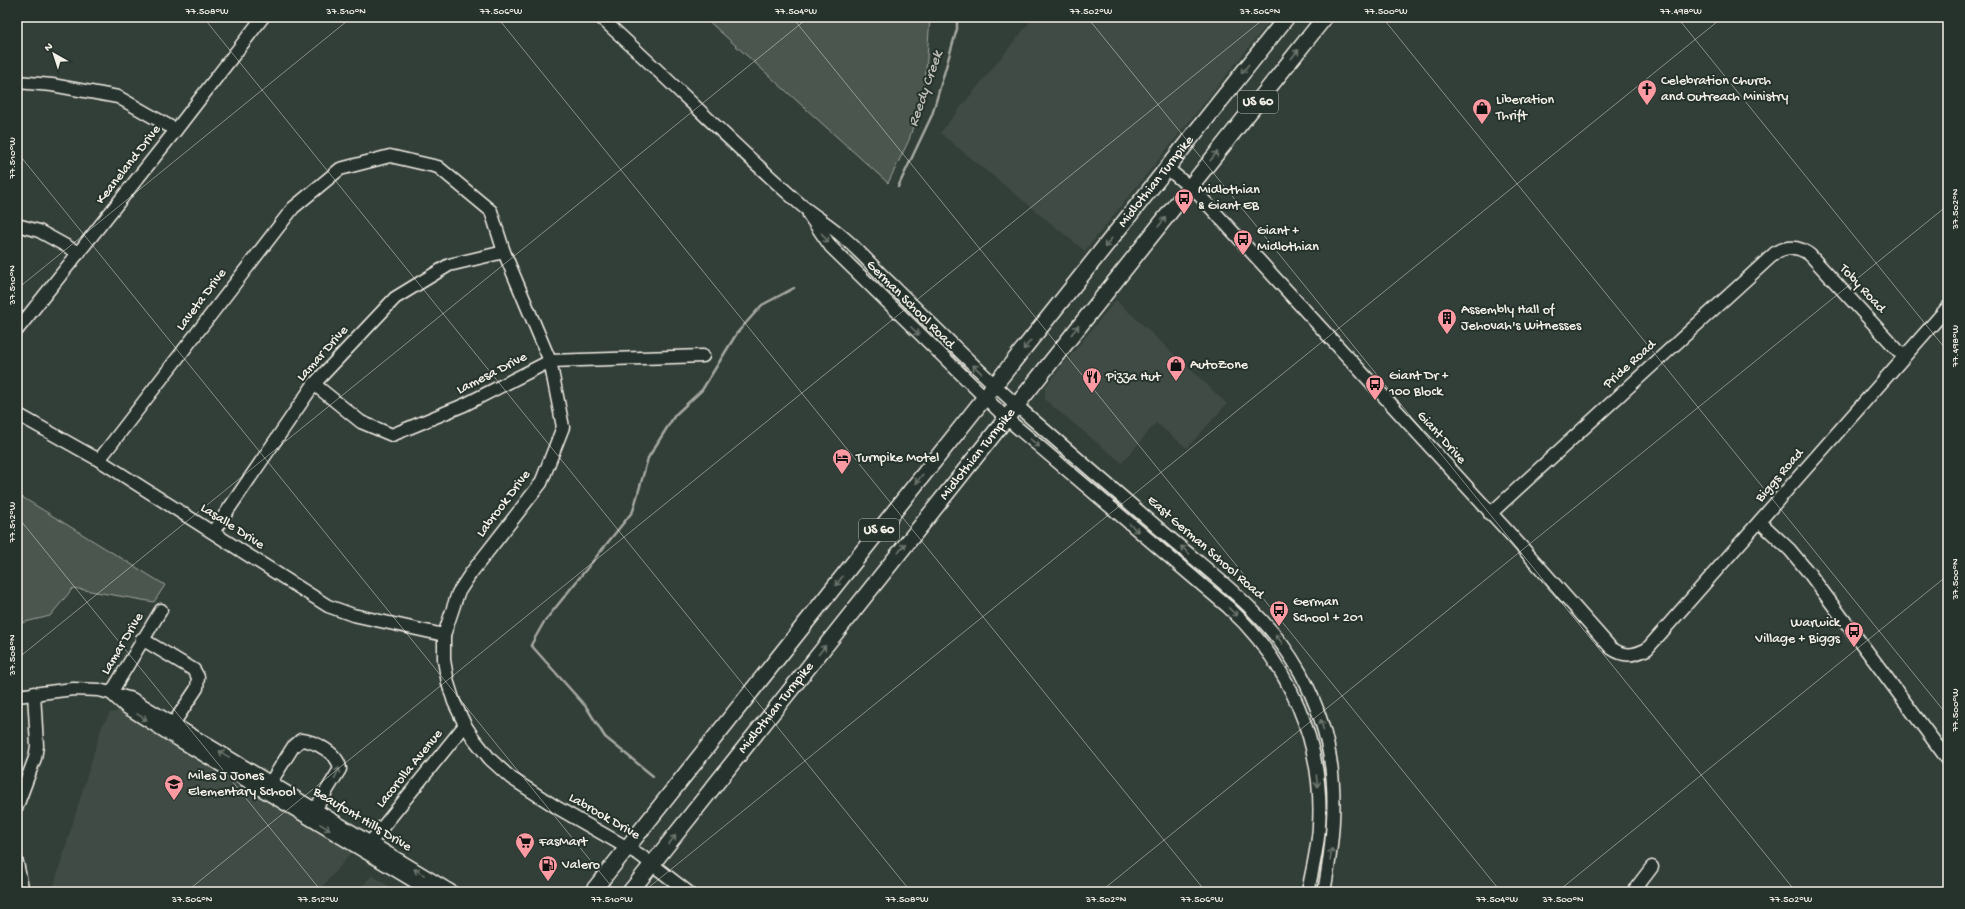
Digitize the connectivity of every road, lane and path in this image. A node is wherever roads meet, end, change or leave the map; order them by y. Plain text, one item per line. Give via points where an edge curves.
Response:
1 (263, 17) edge
2 (600, 17) edge
3 (1287, 17) edge
4 (1325, 17) edge
5 (17, 82) edge
6 (176, 130) junction
7 (1167, 168) junction
8 (340, 169) joint
9 (1190, 186) junction
10 (802, 206) junction
11 (17, 225) edge
12 (1794, 248) joint
13 (504, 252) junction
14 (79, 253) junction
15 (1948, 308) edge
16 (17, 330) edge
17 (703, 356) dead end
18 (1904, 357) junction
19 (550, 361) junction
20 (314, 384) junction
21 (994, 385) junction
22 (984, 397) junction
23 (1016, 405) junction
24 (17, 414) edge
25 (1006, 418) junction
26 (99, 460) junction
27 (1490, 514) junction
28 (1760, 522) junction
29 (213, 532) junction
30 (1214, 575) junction
31 (1204, 587) junction
32 (161, 610) dead end
33 (444, 635) junction
34 (142, 639) junction
35 (1628, 655) joint
36 (34, 693) junction
37 (110, 693) junction
38 (17, 696) edge
39 (465, 725) junction
40 (171, 728) junction
41 (1948, 760) edge
42 (268, 786) junction
43 (17, 806) edge
44 (312, 814) junction
45 (367, 846) junction
46 (627, 848) junction
47 (17, 863) edge
48 (653, 863) junction
49 (1652, 867) dead end
50 (23, 892) edge
51 (432, 892) edge
52 (452, 892) edge
53 (592, 892) edge
54 (630, 892) edge
55 (688, 892) edge
56 (1308, 892) edge
57 (1324, 892) edge
58 (1633, 892) edge

1 - 6 street, Keaneland Drive
2 - 10 street, German School Road
3 -> 7 main road, Midlothian Turnpike / US 60
9 -> 4 main road, Midlothian Turnpike / US 60
5 - 6 street via 52,85 118,97
6 - 14 street, Keaneland Drive
7 - 9 street, Giant Drive
7 -> 21 main road, Midlothian Turnpike / US 60
8 - 13 street, Labrook Drive via 390,156 438,167 491,211
8 - 26 street, Laveta Drive via 293,208
23 -> 9 main road, Midlothian Turnpike / US 60
9 - 27 street, Giant Drive
21 -> 10 street, German School Road via 844,237
10 -> 22 street, German School Road via 832,247
11 - 14 street via 39,231
12 - 18 street, Toby Road via 1803,249 1810,255
12 - 27 street, Pride Road via 1784,248 1775,253
13 - 19 street, Labrook Drive
13 - 20 street, Lamar Drive via 449,265 395,298
14 - 16 street, Keaneland Drive
15 - 18 street, Biggs Road
17 - 19 street, Lamesa Drive
18 - 28 street, Biggs Road
19 - 20 street, Lamesa Drive via 464,405 392,435 361,422
19 - 33 street, Labrook Drive via 563,427 541,483 466,580 458,593
20 - 29 street, Lamar Drive
21 - 22 main road, Midlothian Turnpike / US 60
21 - 23 street, German School Road
22 - 25 street, German School Road
22 -> 46 main road, Midlothian Turnpike / US 60
23 - 25 main road, Midlothian Turnpike / US 60
30 -> 23 street, East German School Road
24 - 26 street, Lasalle Drive
25 -> 31 street
48 -> 25 main road, Midlothian Turnpike / US 60
26 - 29 street, Lasalle Drive
27 - 35 street, Giant Drive via 1611,648 1619,654
28 - 35 street, Biggs Road via 1647,649
28 - 41 street via 1790,550 1809,573
29 - 33 street, Lasalle Drive via 328,606 353,615
30 - 31 street
57 -> 30 street, East German School Road via 1332,848 1335,803 1331,760 1319,715 1300,672 1274,633 1253,609
31 -> 56 street via 1239,617 1269,653 1292,692 1304,720 1315,765 1319,811 1318,841
32 - 34 street, Lamar Drive
33 - 39 street, Labrook Drive via 444,660 448,683
34 - 37 street, Lamar Drive
34 - 40 street via 194,670 198,677 197,688
36 - 37 street via 73,689
36 - 38 street
36 - 43 street via 37,746
37 - 40 street, Beaufont Hills Drive via 126,707
39 - 45 street, Lacorolla Avenue
39 - 46 street, Labrook Drive via 482,749 511,778
40 - 42 street, Beaufont Hills Drive
42 - 44 street, Beaufont Hills Drive
44 -> 42 street via 340,769 340,764 333,755 310,742 301,740 293,747
44 - 45 street, Beaufont Hills Drive
45 - 51 street, Beaufont Hills Drive
52 -> 45 street, Beaufont Hills Drive
46 - 48 street, Labrook Drive
46 - 53 main road, Midlothian Turnpike / US 60
47 - 50 street
48 - 54 main road, Midlothian Turnpike / US 60
48 - 55 street, Labrook Drive
49 - 58 street

